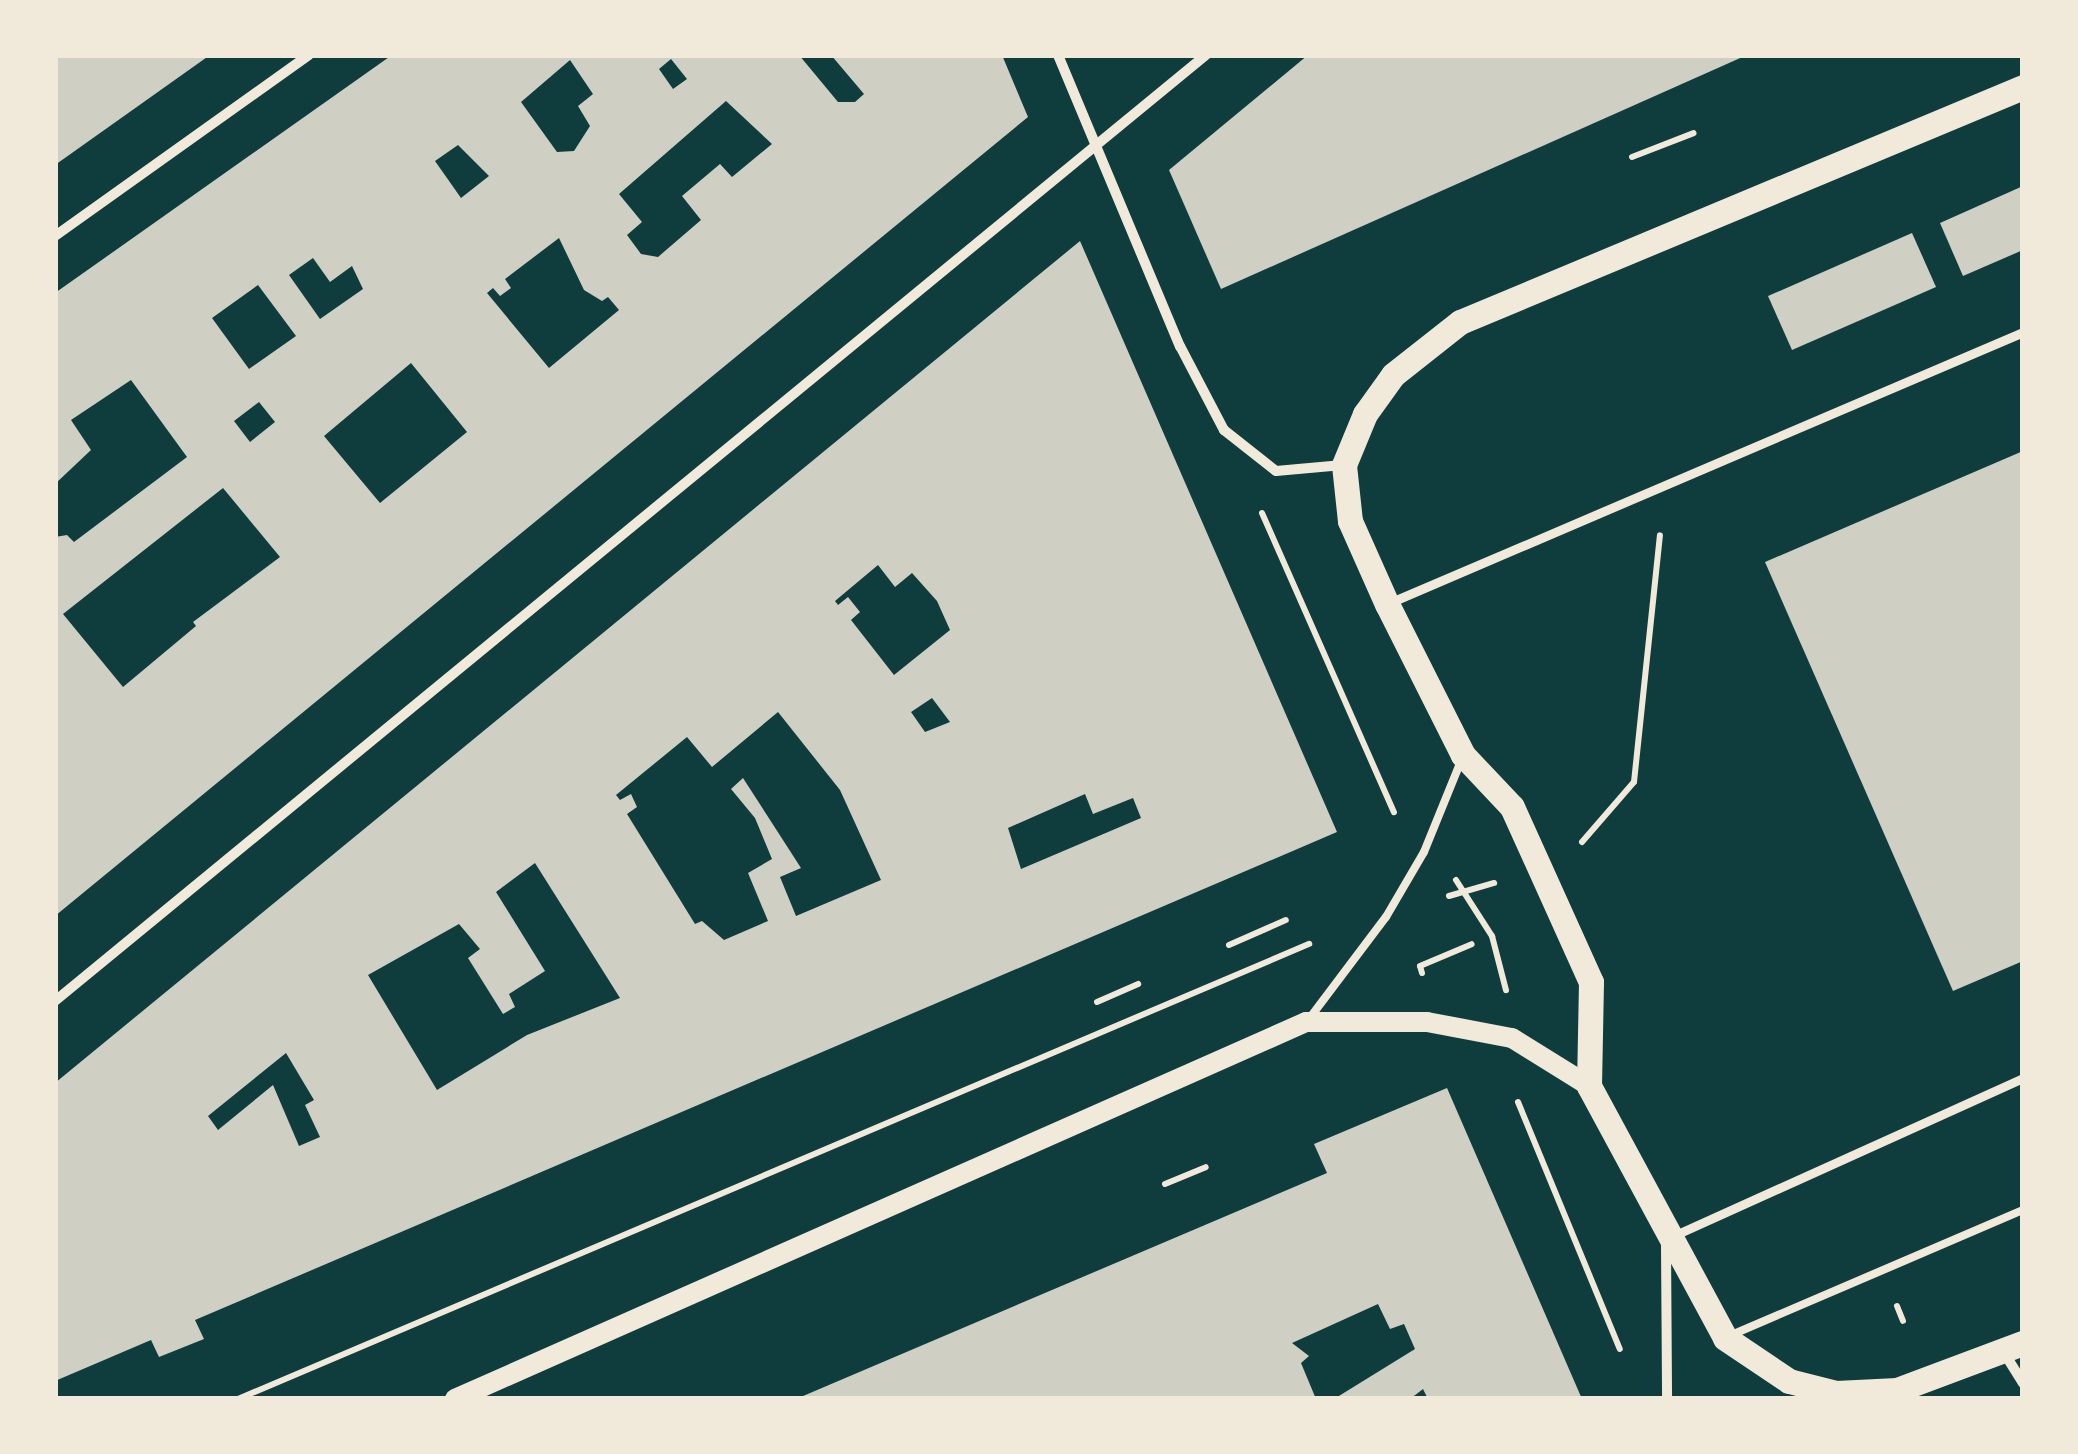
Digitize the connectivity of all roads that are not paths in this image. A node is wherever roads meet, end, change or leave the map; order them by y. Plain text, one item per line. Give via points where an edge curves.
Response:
1 (310, 55) edge
2 (1058, 55) edge
3 (1206, 55) edge
4 (2023, 87) edge
5 (1098, 146) junction
6 (55, 236) edge
7 (2023, 332) edge
8 (1344, 465) junction
9 (1387, 604) junction
10 (1463, 755) junction
11 (55, 1002) edge
12 (1306, 1022) junction
13 (2023, 1078) edge
14 (1589, 1086) junction
15 (2023, 1210) edge
16 (1666, 1239) junction
17 (1725, 1338) junction
18 (2013, 1347) edge
19 (2023, 1383) edge
20 (455, 1399) edge
21 (1667, 1399) edge

1 - 6 street
2 - 5 street
3 - 5 street
4 - 8 main road via 1460,322 1393,375 1365,414
5 - 8 street via 1180,346 1224,430 1276,472
5 - 11 street
7 - 9 street
8 - 9 main road via 1350,521
9 - 10 main road
10 - 12 lane via 1424,852 1386,918
10 - 14 main road via 1512,807 1590,982
12 - 14 main road via 1428,1022 1512,1038
12 - 20 main road
13 - 16 street
14 - 16 main road
15 - 17 lane
16 - 17 main road
16 - 21 street
17 - 18 main road via 1789,1381 1836,1393 1897,1390
18 - 19 street

